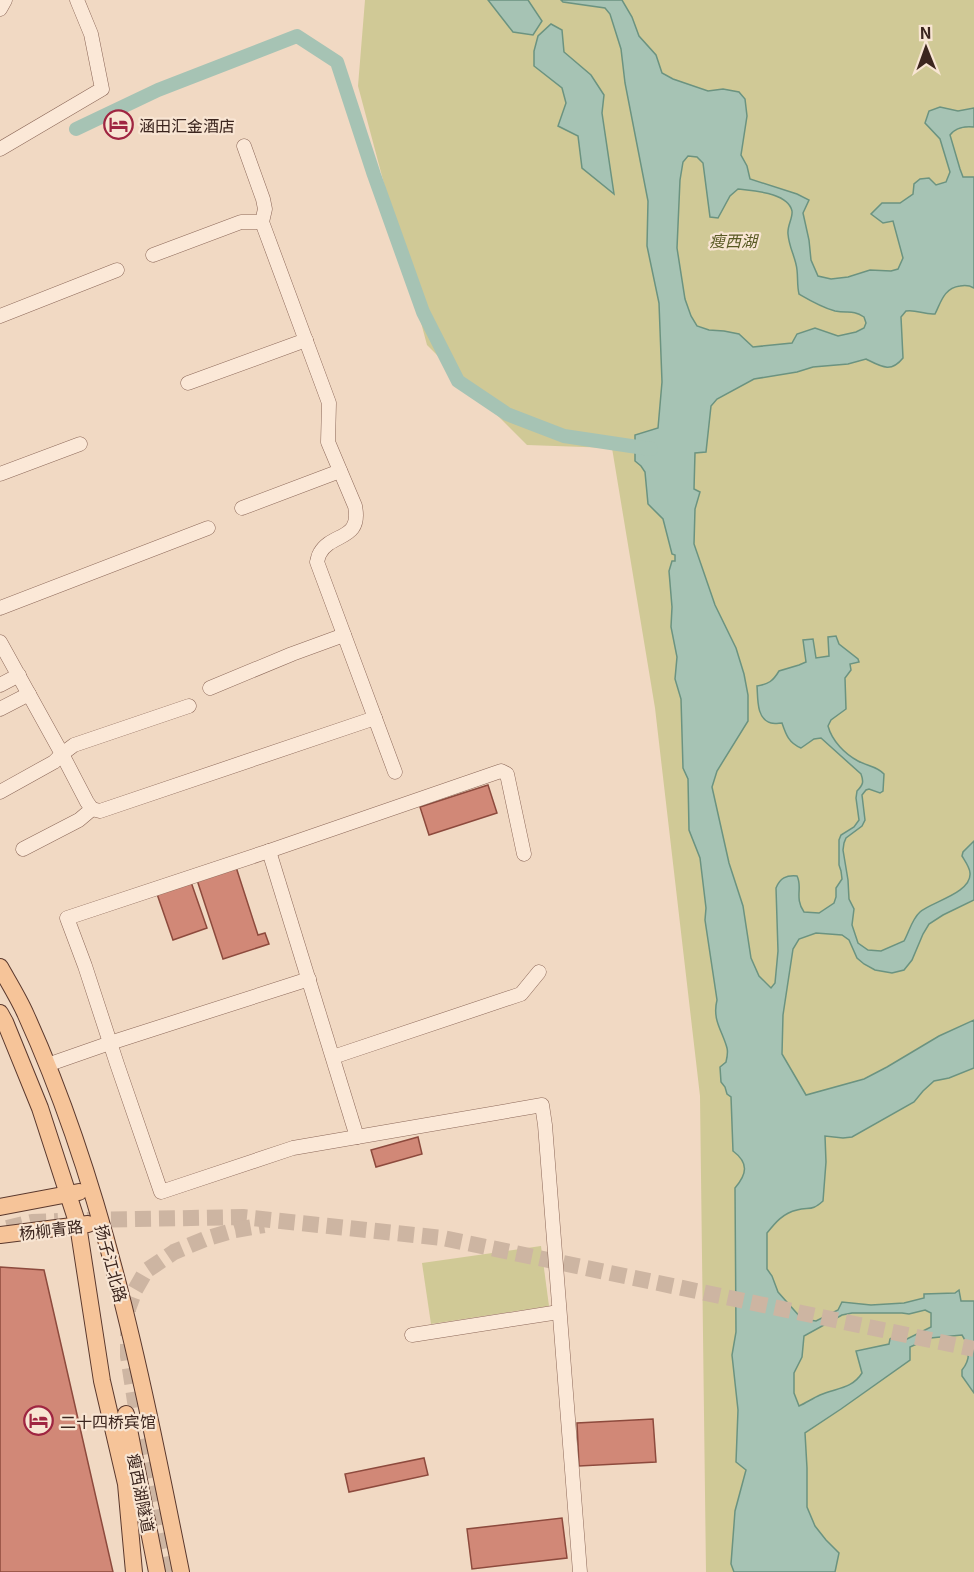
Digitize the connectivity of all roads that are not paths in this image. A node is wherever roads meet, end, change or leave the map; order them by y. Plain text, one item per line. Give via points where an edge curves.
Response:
1 (5, 0) edge
2 (77, 0) edge
3 (0, 9) edge
4 (244, 146) dead end
5 (0, 149) edge
6 (262, 222) junction
7 (153, 255) dead end
8 (117, 270) dead end
9 (0, 316) edge
10 (306, 340) junction
11 (188, 383) dead end
12 (80, 444) dead end
13 (340, 471) junction
14 (0, 474) edge
15 (242, 507) dead end
16 (208, 528) dead end
17 (0, 608) edge
18 (344, 635) junction
19 (0, 642) edge
20 (19, 675) junction
21 (0, 685) edge
22 (210, 688) dead end
23 (29, 694) junction
24 (189, 706) dead end
25 (0, 709) edge
26 (375, 718) junction
27 (62, 754) junction
28 (395, 772) dead end
29 (0, 792) edge
30 (92, 809) junction
31 (23, 849) dead end
32 (269, 851) junction
33 (524, 854) dead end
34 (0, 967) edge
35 (539, 972) dead end
36 (309, 979) junction
37 (0, 1013) edge
38 (110, 1043) junction
39 (333, 1057) junction
40 (46, 1065) junction
41 (357, 1137) junction
42 (92, 1190) junction
43 (69, 1194) junction
44 (0, 1207) edge
45 (101, 1223) junction
46 (78, 1225) junction
47 (0, 1235) edge
48 (559, 1311) junction
49 (412, 1335) dead end
50 (126, 1414) dead end
51 (134, 1572) edge
52 (157, 1572) edge
53 (181, 1572) edge
54 (580, 1572) edge

1 - 3 street
2 - 5 street via 91,34 102,89
4 - 6 street via 265,209
6 - 7 street via 241,222
6 - 10 street
8 - 9 street
10 - 11 street
10 - 13 street via 329,403 328,442
12 - 14 street
13 - 15 street
13 - 18 street via 355,506 355,526 320,553 317,562
16 - 17 street
18 - 22 street
18 - 26 street
19 - 20 street
20 - 21 street
20 - 23 street
23 - 25 street
23 - 27 street
24 - 27 street via 74,746
26 - 28 street
26 - 30 street via 110,808
27 - 29 street
27 - 30 street
30 - 31 street
32 - 33 street via 501,771 507,774
32 - 36 street
32 - 38 street via 68,918
34 - 40 main road, 扬子江北路 via 26,1014
35 - 39 street via 521,994
36 - 38 street
36 - 39 street
37 - 43 main road, 扬子江北路 via 40,1108
38 - 40 street
38 - 41 street via 161,1192 293,1148
39 - 41 street
40 - 42 main road, 扬子江北路
41 - 48 street via 542,1105
42 - 43 main road, 杨柳青路
42 - 45 main road, 扬子江北路
43 - 44 main road, 杨柳青路
43 - 46 main road, 扬子江北路
45 - 46 main road, 杨柳青路
45 - 53 main road, 扬子江北路 via 146,1400
46 - 47 main road, 杨柳青路
46 - 51 main road, 扬子江北路 via 102,1381 126,1484
48 - 49 street
48 - 54 street
50 - 52 main road, 瘦西湖隧道

